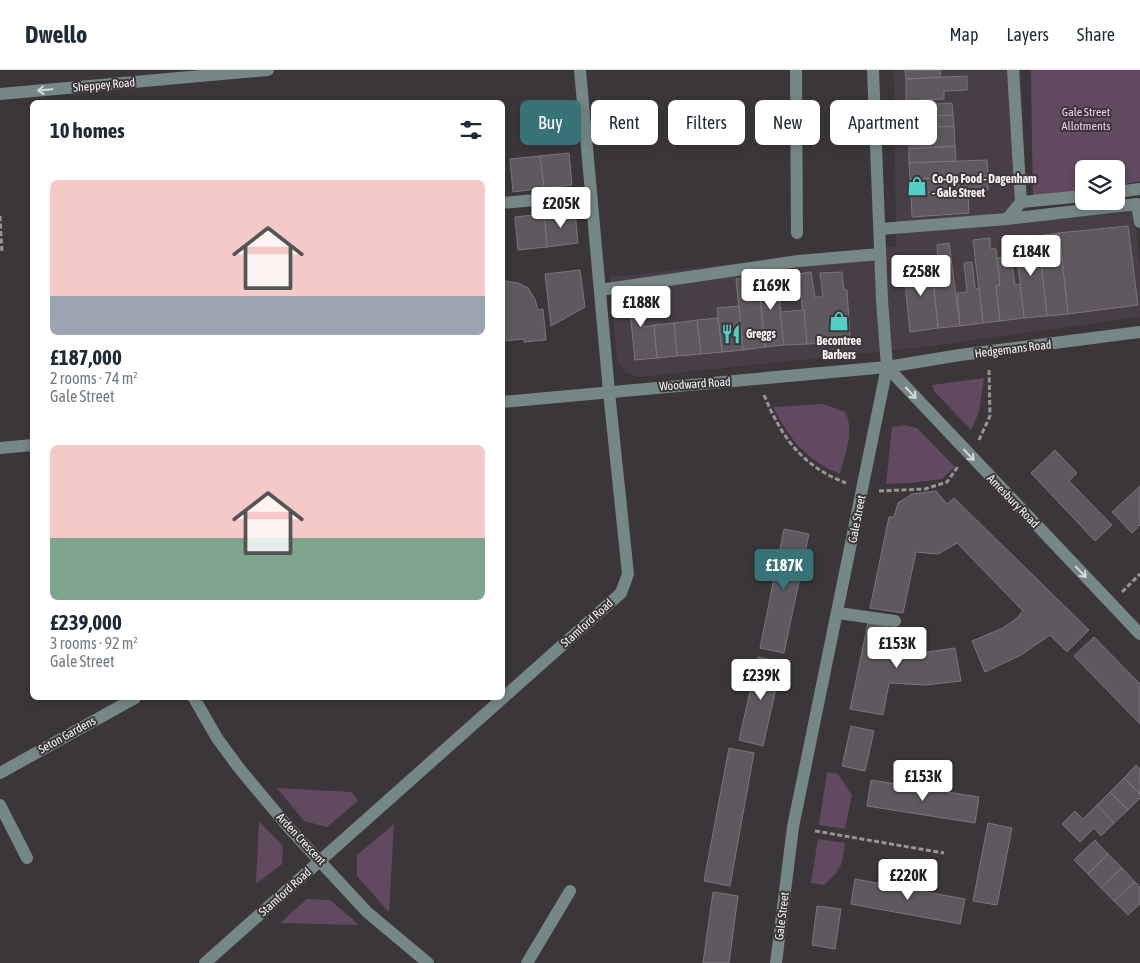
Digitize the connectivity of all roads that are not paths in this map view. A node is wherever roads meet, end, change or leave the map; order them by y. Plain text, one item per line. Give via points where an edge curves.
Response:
1 (268, 70) edge
2 (580, 70) edge
3 (796, 70) edge
4 (874, 70) edge
5 (1013, 70) edge
6 (0, 94) edge
7 (1140, 189) edge
8 (1125, 191) edge
9 (591, 196) junction
10 (1075, 197) edge
11 (1021, 202) junction
12 (505, 204) edge
13 (1007, 219) junction
14 (1140, 222) edge
15 (880, 229) junction
16 (797, 234) dead end
17 (880, 254) junction
18 (600, 290) junction
19 (1140, 332) edge
20 (887, 367) junction
21 (609, 392) junction
22 (505, 402) edge
23 (30, 445) edge
24 (0, 448) edge
25 (838, 613) junction
26 (895, 621) dead end
27 (1140, 634) edge
28 (505, 695) edge
29 (131, 700) edge
30 (195, 700) edge
31 (500, 700) edge
32 (0, 772) edge
33 (0, 804) edge
34 (27, 858) dead end
35 (320, 860) junction
36 (570, 890) dead end
37 (205, 963) edge
38 (428, 963) edge
39 (527, 963) edge
40 (776, 963) edge

1 -> 6 street, Sheppey Road
2 - 9 street, Stamford Road
3 - 16 street
4 - 15 street, Gale Street
5 - 11 street
7 - 8 street
9 - 12 street
9 - 18 street, Stamford Road
10 - 11 street
11 - 13 street
13 - 14 street via 1137,204
13 - 15 street
15 - 17 street, Gale Street
17 - 18 street via 798,261
17 - 20 street, Gale Street
18 - 21 street, Stamford Road
19 - 20 street, Hedgemans Road
20 - 21 street, Woodward Road
20 - 25 street, Gale Street
20 -> 27 street, Amesbury Road
21 - 22 street, Woodward Road
21 - 28 street, Stamford Road via 628,574 620,593
23 - 24 street
25 - 26 street
25 - 40 street, Gale Street via 793,827
29 - 32 street, Seton Gardens
30 - 35 street, Arden Crescent via 239,768
31 - 35 street, Stamford Road
33 - 34 street
35 - 37 street, Stamford Road
35 - 38 street, Arden Crescent via 367,912
36 - 39 street

